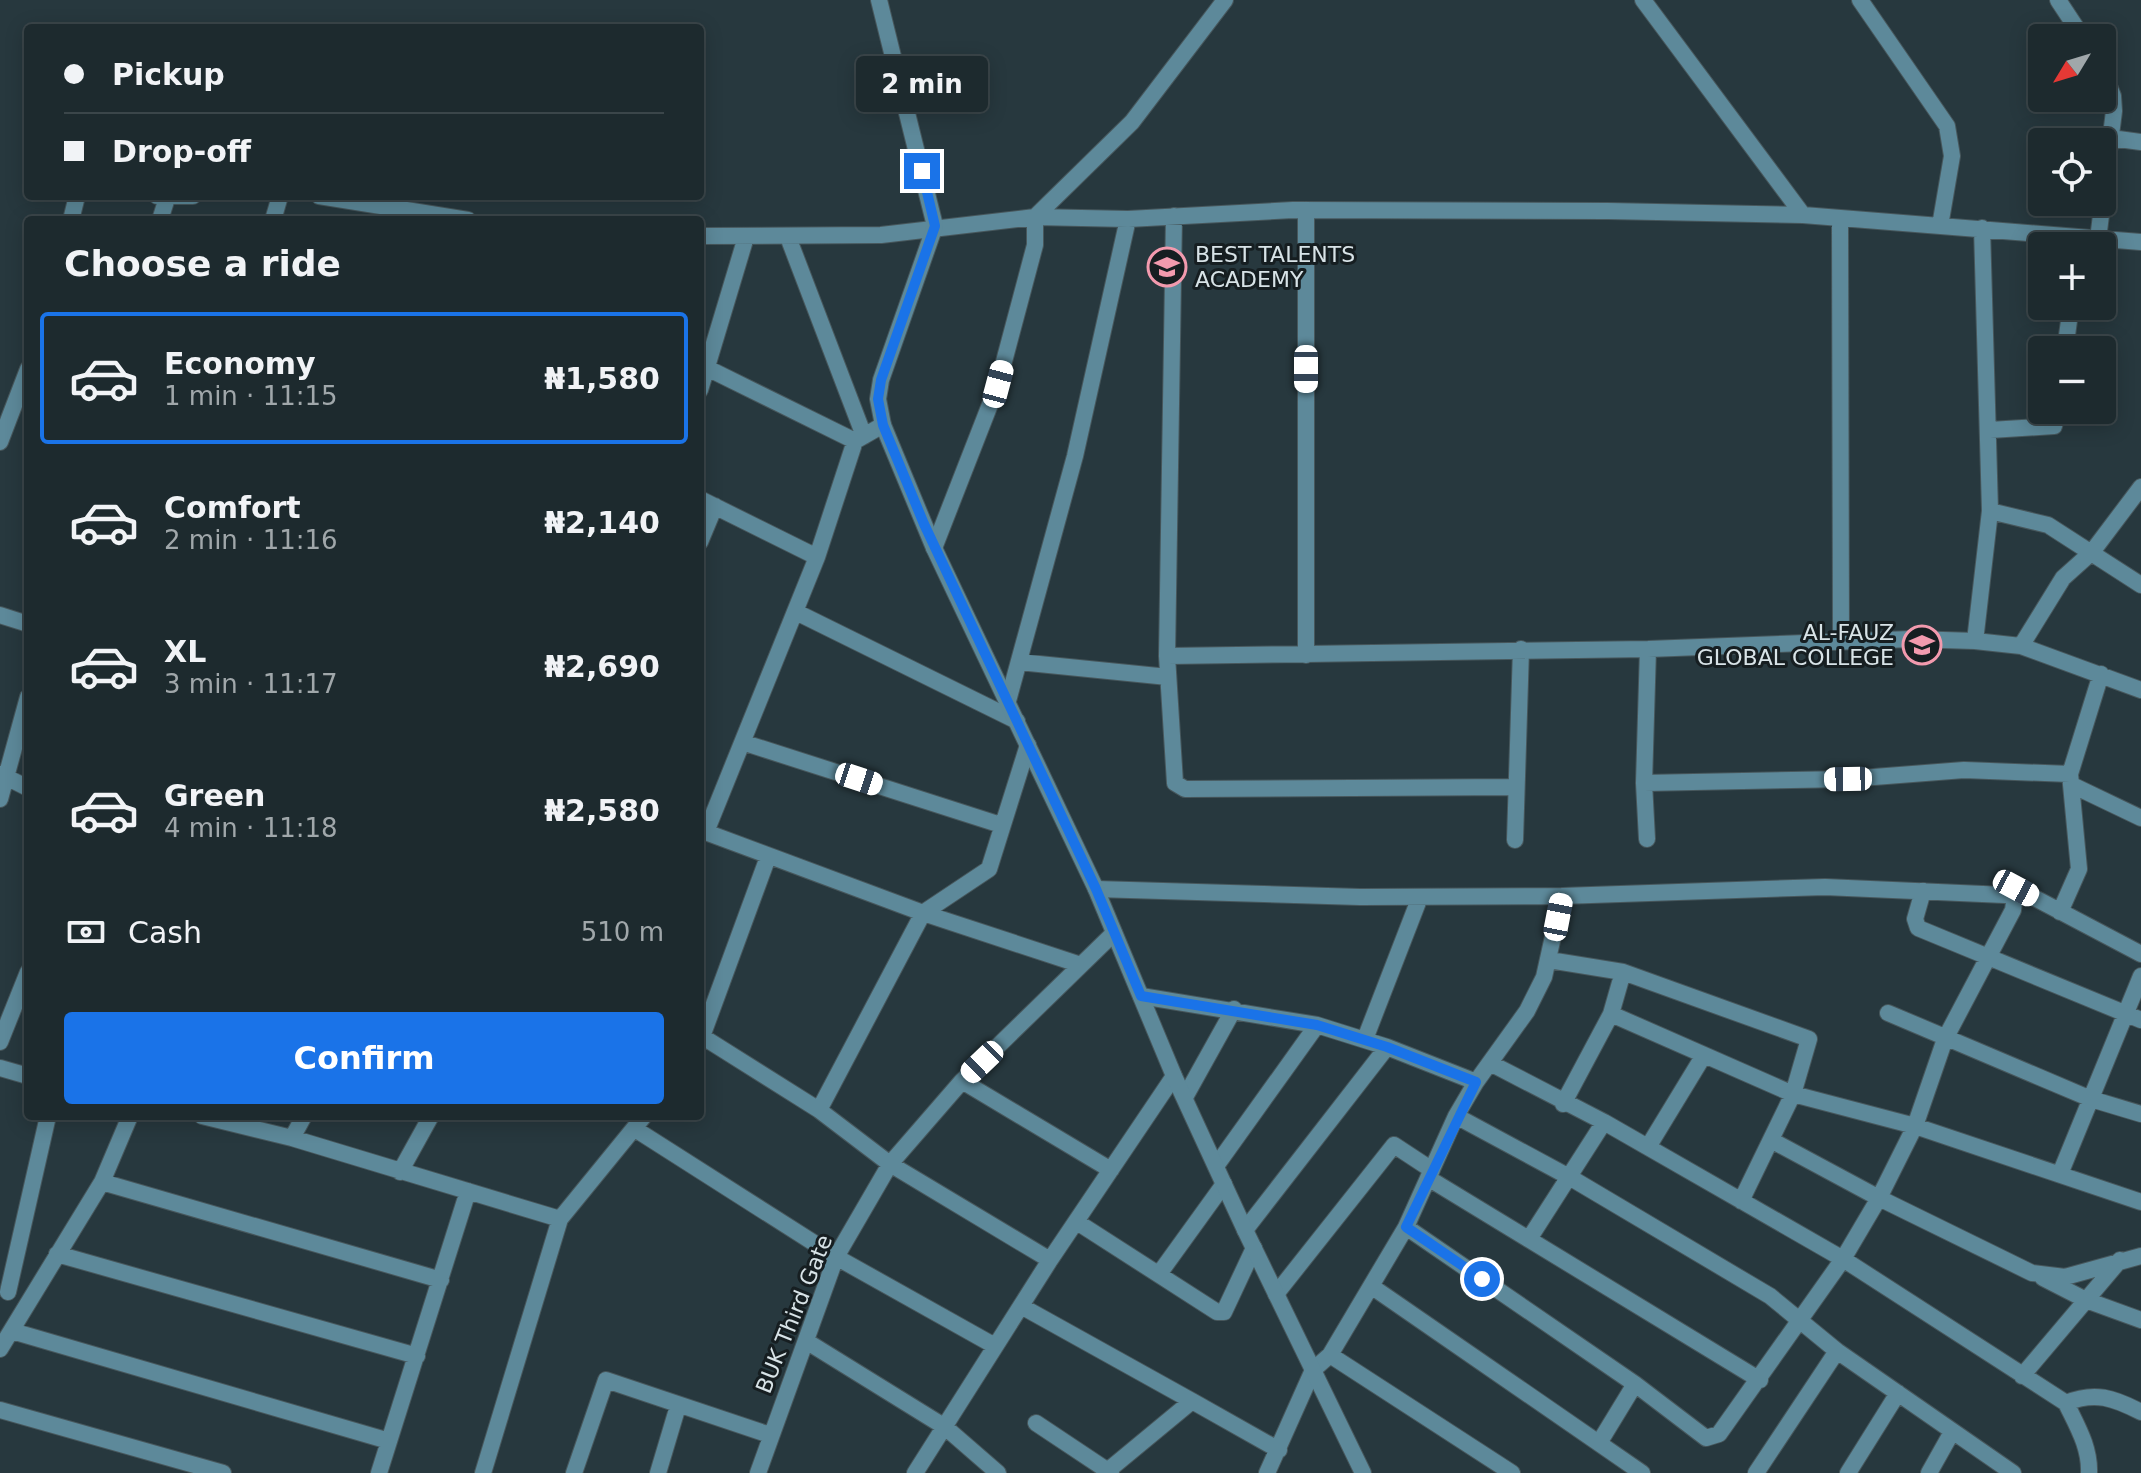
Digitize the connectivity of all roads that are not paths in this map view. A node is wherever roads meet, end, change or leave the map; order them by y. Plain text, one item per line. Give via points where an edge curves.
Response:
1 (879, 0) edge
2 (1225, 0) edge
3 (1643, 0) edge
4 (1860, 0) edge
5 (2058, 0) edge
6 (2074, 24) edge
7 (2116, 139) edge
8 (2141, 142) edge
9 (344, 200) edge
10 (1306, 210) junction
11 (1803, 215) junction
12 (443, 216) edge
13 (1174, 216) junction
14 (1035, 217) junction
15 (1128, 219) junction
16 (1840, 219) junction
17 (935, 226) junction
18 (1940, 226) junction
19 (1982, 228) junction
20 (2028, 234) edge
21 (704, 236) edge
22 (746, 237) junction
23 (788, 237) junction
24 (2116, 240) edge
25 (2141, 242) edge
26 (709, 369) junction
27 (24, 379) edge
28 (704, 381) edge
29 (2054, 424) edge
30 (883, 425) junction
31 (1990, 430) junction
32 (860, 438) junction
33 (0, 442) edge
34 (2141, 487) edge
35 (707, 502) edge
36 (1990, 511) junction
37 (934, 548) junction
38 (2092, 552) junction
39 (817, 557) junction
40 (2141, 585) edge
41 (796, 612) junction
42 (0, 615) edge
43 (24, 623) edge
44 (1841, 641) junction
45 (1975, 641) junction
46 (2021, 646) junction
47 (1521, 649) junction
48 (1648, 649) junction
49 (1306, 655) junction
50 (1167, 656) junction
51 (1019, 662) junction
52 (2101, 674) junction
53 (1168, 677) junction
54 (2141, 690) edge
55 (1008, 701) junction
56 (24, 710) edge
57 (1017, 721) junction
58 (745, 743) junction
59 (1028, 745) junction
60 (4, 776) edge
61 (2071, 779) junction
62 (1644, 783) junction
63 (24, 786) edge
64 (1516, 787) junction
65 (0, 799) edge
66 (2141, 818) edge
67 (1001, 825) junction
68 (704, 829) edge
69 (704, 831) edge
70 (1647, 839) dead end
71 (1515, 840) dead end
72 (768, 857) junction
73 (2016, 888) junction
74 (1096, 889) junction
75 (1923, 891) junction
76 (1562, 896) junction
77 (1420, 897) junction
78 (2060, 912) junction
79 (923, 913) junction
80 (1114, 933) junction
81 (2141, 954) edge
82 (1985, 959) junction
83 (1549, 960) junction
84 (1081, 965) junction
85 (1623, 972) junction
86 (2141, 976) edge
87 (24, 982) edge
88 (1141, 996) junction
89 (1234, 1009) junction
90 (1888, 1013) dead end
91 (1611, 1014) junction
92 (2133, 1017) edge
93 (1317, 1025) junction
94 (704, 1034) edge
95 (1365, 1039) junction
96 (1945, 1039) junction
97 (704, 1041) edge
98 (0, 1042) edge
99 (1387, 1047) junction
100 (1704, 1055) junction
101 (1490, 1063) junction
102 (0, 1068) edge
103 (24, 1075) edge
104 (1174, 1076) junction
105 (962, 1081) junction
106 (1476, 1082) junction
107 (1793, 1094) junction
108 (1185, 1097) junction
109 (2091, 1099) junction
110 (1563, 1104) junction
111 (819, 1110) junction
112 (2141, 1114) edge
113 (1456, 1116) junction
114 (47, 1120) edge
115 (128, 1120) edge
116 (220, 1120) edge
117 (302, 1120) edge
118 (429, 1120) edge
119 (639, 1122) edge
120 (1604, 1122) junction
121 (1915, 1126) junction
122 (292, 1138) junction
123 (1771, 1140) junction
124 (1648, 1147) junction
125 (890, 1164) junction
126 (1216, 1166) junction
127 (1111, 1170) junction
128 (400, 1172) junction
129 (1430, 1174) junction
130 (2060, 1174) junction
131 (1571, 1178) junction
132 (102, 1182) junction
133 (1224, 1184) junction
134 (468, 1191) junction
135 (1879, 1198) junction
136 (1741, 1201) junction
137 (2141, 1202) edge
138 (560, 1219) junction
139 (1077, 1222) junction
140 (1406, 1227) junction
141 (1245, 1230) junction
142 (1529, 1239) junction
143 (1254, 1248) junction
144 (57, 1254) junction
145 (2141, 1256) edge
146 (836, 1257) junction
147 (1843, 1259) junction
148 (2121, 1259) junction
149 (1050, 1260) junction
150 (2032, 1273) junction
151 (1159, 1274) junction
152 (441, 1280) junction
153 (1371, 1286) junction
154 (4, 1291) edge
155 (1276, 1294) junction
156 (30, 1297) junction
157 (2086, 1300) junction
158 (1021, 1306) junction
159 (2141, 1320) edge
160 (1799, 1323) junction
161 (12, 1331) junction
162 (806, 1341) junction
163 (995, 1346) junction
164 (0, 1349) edge
165 (1837, 1351) junction
166 (1330, 1355) junction
167 (417, 1356) junction
168 (1313, 1370) junction
169 (2022, 1376) junction
170 (1760, 1380) junction
171 (1635, 1384) junction
172 (1898, 1393) junction
173 (1192, 1401) junction
174 (2066, 1403) junction
175 (678, 1406) junction
176 (0, 1410) edge
177 (2141, 1412) edge
178 (1036, 1423) dead end
179 (945, 1427) junction
180 (1952, 1432) junction
181 (770, 1435) junction
182 (389, 1441) junction
183 (1599, 1443) junction
184 (1279, 1450) junction
185 (1995, 1468) edge
186 (1108, 1472) edge
187 (223, 1473) edge
188 (379, 1473) edge
189 (483, 1473) edge
190 (574, 1473) edge
191 (658, 1473) edge
192 (758, 1473) edge
193 (915, 1473) edge
194 (998, 1473) edge
195 (1267, 1473) edge
196 (1363, 1473) edge
197 (1512, 1473) edge
198 (1642, 1473) edge
199 (1756, 1473) edge
200 (1848, 1473) edge
201 (1929, 1473) edge
202 (2013, 1473) edge
203 (2089, 1473) edge

1 - 17 street
2 - 14 street via 1132,122
3 - 11 street
4 - 18 street via 1947,126 1952,156
5 - 6 street
7 - 8 street
9 - 12 street
10 - 11 street
10 - 13 street
10 - 49 street
11 - 16 street
13 - 15 street
13 - 50 street
14 - 15 street
14 - 17 street
14 - 37 street via 1035,245 998,384
15 - 51 street via 1075,456
16 - 18 street
16 - 44 street
17 - 23 street via 881,235
17 - 30 street via 881,380
18 - 19 street
19 - 20 street
19 - 31 street
21 - 22 street
22 - 23 street
22 - 26 street
23 - 32 street
24 - 25 street
26 - 28 street
26 - 32 street
27 - 33 street
29 - 31 street
30 - 32 street
30 - 37 street
31 - 36 street
32 - 39 street
34 - 38 street
35 - 39 street
36 - 38 street via 2048,525
36 - 45 street
37 - 55 street
38 - 40 street
38 - 46 street via 2063,578
39 - 41 street
41 - 57 street
41 - 58 street
42 - 43 street
44 - 45 street
44 - 48 street
45 - 46 street
46 - 52 street
47 - 48 street
47 - 49 street
47 - 64 street
48 - 62 street
49 - 50 street
50 - 53 street
51 - 53 street
51 - 55 street
52 - 54 street
52 - 61 street
53 - 64 street via 1178,788
55 - 57 street
56 - 60 street
57 - 59 street
58 - 67 street
58 - 68 street
59 - 67 street
59 - 74 street
60 - 63 street
60 - 65 street
61 - 62 street via 1964,770 1848,779
61 - 66 street
61 - 78 street via 2079,869
62 - 70 street
64 - 71 street
67 - 79 street via 989,869
69 - 72 street
72 - 79 street
72 - 94 street
73 - 75 street via 2005,895
73 - 78 street
73 - 82 street via 2013,910
74 - 77 street
74 - 80 street
75 - 76 street via 1825,887
75 - 82 street via 1915,919 1918,928
76 - 77 street
76 - 83 street
77 - 95 street
78 - 81 street
79 - 84 street
79 - 111 street
80 - 84 street, BUK Third Gate
80 - 88 street
82 - 92 street
82 - 96 street
83 - 85 street
83 - 101 street via 1527,1011
84 - 105 street, BUK Third Gate
85 - 91 street
85 - 107 street via 1809,1039
86 - 92 street
87 - 98 street
88 - 89 street
88 - 104 street
89 - 93 street
89 - 108 street
90 - 96 street
91 - 100 street
91 - 110 street
92 - 109 street
93 - 95 street
93 - 126 street
95 - 99 street
96 - 109 street
96 - 121 street
97 - 111 street
99 - 106 street
99 - 141 street
100 - 107 street
100 - 124 street
101 - 106 street
101 - 110 street
102 - 103 street
104 - 108 street
104 - 127 street
105 - 125 street, BUK Third Gate
105 - 127 street
106 - 113 street
107 - 121 street
107 - 123 street
108 - 126 street
109 - 112 street
109 - 130 street
110 - 120 street
111 - 125 street
113 - 129 street
113 - 131 street
114 - 154 street
115 - 132 street
116 - 122 street
117 - 122 street
118 - 128 street
119 - 138 street
119 - 146 street
120 - 124 street
120 - 131 street
121 - 130 street
121 - 135 street
122 - 128 street
123 - 135 street
123 - 136 street
124 - 136 street
125 - 146 street, BUK Third Gate
125 - 149 street
126 - 133 street
127 - 139 street
128 - 134 street
129 - 140 street
129 - 142 street
129 - 155 street via 1394,1145
130 - 137 street
131 - 142 street
131 - 160 street via 1770,1296
132 - 144 street
132 - 152 street
133 - 141 street
133 - 151 street
134 - 138 street
134 - 152 street
135 - 147 street
135 - 150 street
136 - 147 street
138 - 189 street
139 - 149 street
139 - 151 street
140 - 153 street
140 - 171 street
141 - 143 street
142 - 170 street
143 - 151 street via 1224,1312
143 - 155 street
144 - 156 street
144 - 167 street
145 - 148 street
146 - 162 street, BUK Third Gate
146 - 163 street
147 - 160 street
147 - 169 street
148 - 150 street via 2065,1277
148 - 157 street
149 - 158 street
150 - 157 street
152 - 167 street
153 - 166 street
153 - 183 street
154 - 156 street
155 - 168 street
156 - 161 street
157 - 159 street
157 - 169 street
158 - 163 street
158 - 173 street
160 - 165 street
160 - 170 street
161 - 164 street
161 - 182 street
162 - 179 street
162 - 181 street, BUK Third Gate
163 - 179 street
165 - 172 street
165 - 199 street
166 - 168 street
166 - 197 street
167 - 182 street
168 - 184 street
168 - 196 street
169 - 174 street
170 - 171 street via 1719,1434 1706,1438
171 - 183 street
172 - 180 street
172 - 200 street
173 - 184 street
173 - 186 street
174 - 177 street via 2088,1394
174 - 203 street via 2083,1439
175 - 181 street
175 - 190 street via 606,1380
175 - 191 street
176 - 187 street
178 - 186 street
179 - 193 street
179 - 194 street
180 - 185 street
180 - 201 street
181 - 192 street, BUK Third Gate
182 - 188 street
183 - 198 street
184 - 195 street
185 - 202 street

